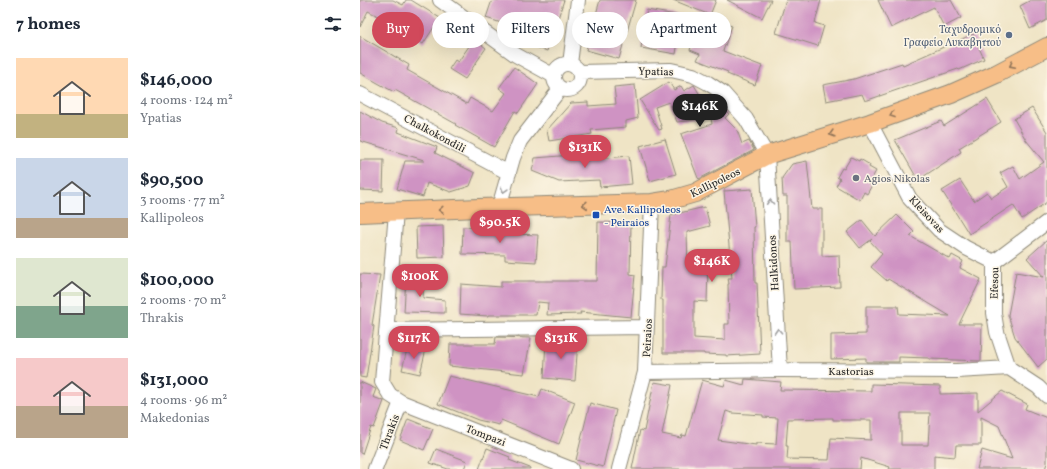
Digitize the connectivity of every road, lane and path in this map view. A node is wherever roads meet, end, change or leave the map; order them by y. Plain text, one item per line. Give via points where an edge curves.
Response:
1 (440, 0) edge
2 (578, 0) edge
3 (1047, 48) edge
4 (575, 68) junction
5 (554, 76) junction
6 (560, 89) junction
7 (360, 94) edge
8 (870, 123) junction
9 (767, 155) junction
10 (509, 173) junction
11 (652, 203) junction
12 (499, 207) junction
13 (396, 212) junction
14 (360, 213) edge
15 (1047, 222) edge
16 (994, 262) junction
17 (647, 327) junction
18 (387, 330) junction
19 (1009, 368) junction
20 (780, 370) junction
21 (645, 372) junction
22 (1044, 389) edge
23 (401, 402) junction
24 (376, 469) edge
25 (570, 469) edge
26 (619, 469) edge

1 - 5 street via 516,54
2 - 4 street
3 -> 8 main road, Kallipoleos via 951,94
4 - 5 street via 562,65
4 - 6 street via 580,81 576,87
4 - 9 street, Ypatias via 671,70 693,75 722,93 746,119
5 - 6 street via 555,83
6 - 10 street via 520,141
7 - 10 street, Chalkokondili
8 -> 9 main road, Kallipoleos
8 - 16 street, Kleisovas via 910,199 939,230
9 - 11 main road, Kallipoleos via 695,193
20 -> 9 street, Halkidonos
10 -> 12 street
11 -> 12 main road, Kallipoleos
11 - 17 street, Peiraios
12 -> 13 main road, Kallipoleos
13 - 14 main road, Kallipoleos
13 - 18 street, Thrakis
15 - 16 street, Efesou
16 - 19 street, Efesou via 994,313 997,332
17 - 18 street
17 - 21 street, Peiraios
18 - 23 street, Thrakis via 382,382 390,395
19 - 20 street, Kastorias via 956,372
19 - 22 street
20 - 21 street, Kastorias
21 - 26 street, Peiraios
23 - 24 street, Thrakis
23 - 25 street, Tompazi

